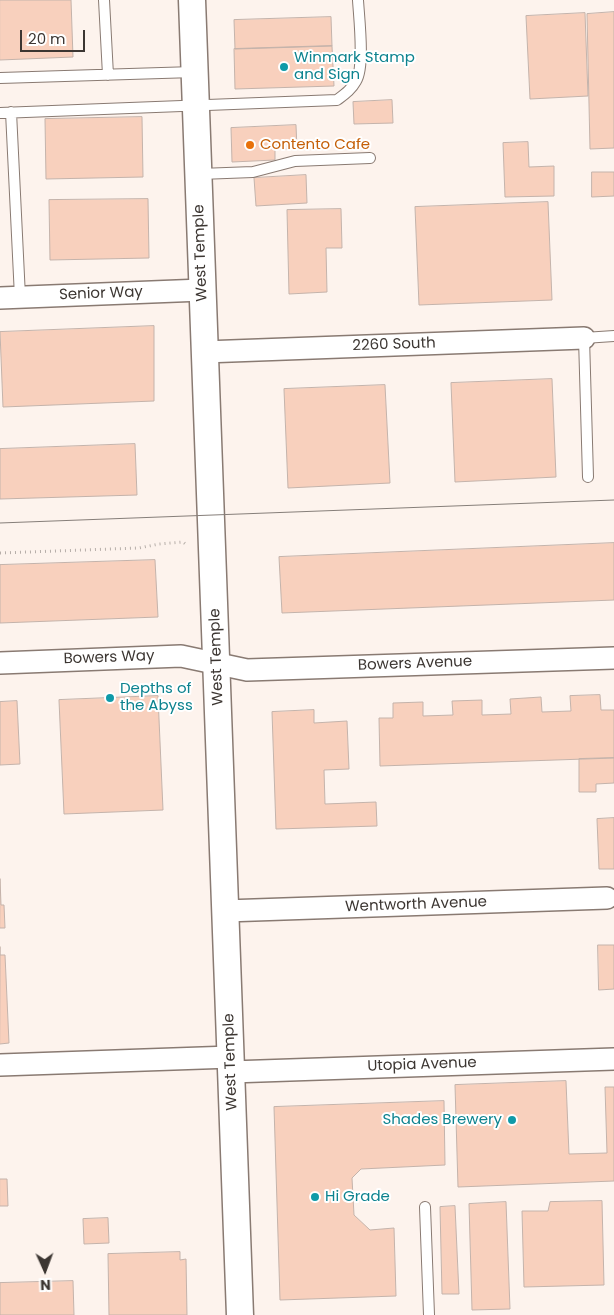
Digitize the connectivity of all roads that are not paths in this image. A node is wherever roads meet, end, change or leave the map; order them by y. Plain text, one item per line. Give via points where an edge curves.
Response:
1 (104, 0) edge
2 (192, 0) edge
3 (358, 0) edge
4 (194, 72) junction
5 (108, 75) junction
6 (0, 78) edge
7 (196, 106) junction
8 (12, 112) junction
9 (0, 113) edge
10 (370, 158) dead end
11 (198, 174) junction
12 (202, 290) junction
13 (10, 298) edge
14 (614, 336) edge
15 (584, 338) junction
16 (204, 352) junction
17 (588, 477) dead end
18 (614, 658) edge
19 (0, 662) edge
20 (217, 664) junction
21 (607, 898) dead end
22 (225, 911) junction
23 (614, 1059) edge
24 (231, 1064) junction
25 (0, 1066) edge
26 (425, 1207) dead end
27 (240, 1315) edge
28 (429, 1315) edge

1 - 5 lane
2 - 4 street, West Temple
3 - 7 lane via 358,80 337,100
4 - 5 lane
4 - 7 street, West Temple
5 - 6 lane
7 - 8 lane
7 - 11 street, West Temple
8 - 9 lane
8 - 13 lane
10 - 11 lane via 295,161 253,172
11 - 12 street, West Temple
12 - 13 street, Senior Way
12 - 16 street, West Temple
14 - 15 lane
15 - 16 street, 2260 South
15 - 17 lane
16 - 20 street, West Temple
18 - 20 street, Bowers Avenue via 247,670
19 - 20 street, Bowers Way via 181,656
20 - 22 street, West Temple
21 - 22 street, Wentworth Avenue
22 - 24 street, West Temple
23 - 24 street, Utopia Avenue
24 - 25 street, Utopia Avenue
24 - 27 street, West Temple
26 - 28 lane

